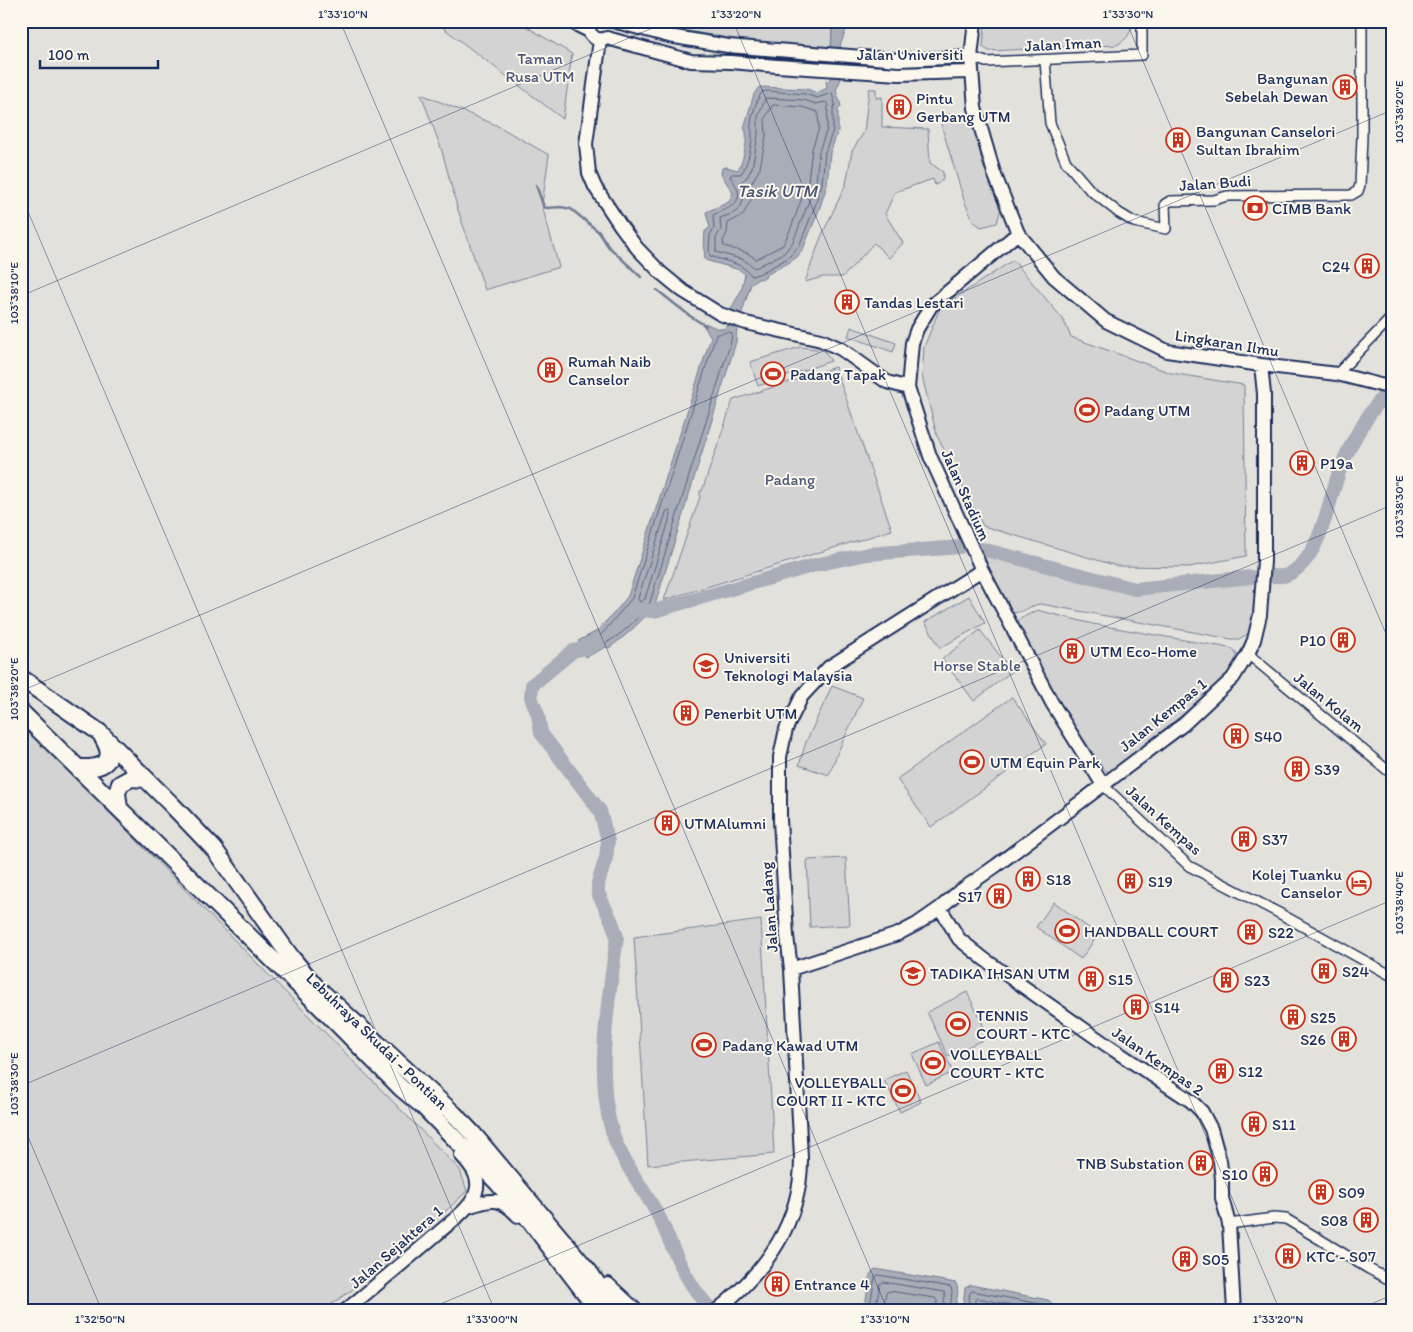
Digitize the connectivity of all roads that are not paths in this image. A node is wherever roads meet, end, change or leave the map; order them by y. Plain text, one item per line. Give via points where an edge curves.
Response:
1 (569, 21) edge
2 (612, 21) edge
3 (975, 21) edge
4 (1142, 21) edge
5 (1362, 21) edge
6 (590, 26) edge
7 (604, 39) junction
8 (971, 57) junction
9 (1045, 60) junction
10 (986, 62) junction
11 (972, 70) junction
12 (1018, 233) junction
13 (1392, 317) edge
14 (1261, 365) junction
15 (1337, 374) junction
16 (887, 382) junction
17 (908, 388) junction
18 (1392, 388) edge
19 (912, 401) junction
20 (982, 570) junction
21 (1248, 654) junction
22 (21, 678) edge
23 (21, 712) edge
24 (99, 732) junction
25 (78, 768) junction
26 (1392, 774) edge
27 (146, 779) junction
28 (1103, 785) junction
29 (119, 808) junction
30 (940, 908) junction
31 (791, 969) junction
32 (1392, 976) edge
33 (401, 1088) junction
34 (473, 1134) junction
35 (467, 1207) junction
36 (1229, 1224) junction
37 (563, 1262) junction
38 (1392, 1281) edge
39 (608, 1284) junction
40 (720, 1308) edge
41 (346, 1311) edge
42 (599, 1311) edge
43 (616, 1311) edge
44 (629, 1311) edge
45 (637, 1311) edge
46 (1234, 1311) edge

1 - 6 street
2 - 7 street via 612,32
2 - 8 street, Jalan Universiti via 728,46 899,60
3 - 8 street, Lingkaran Ilmu
4 - 9 street, Jalan Iman via 1142,54
5 - 9 street, Jalan Budi via 1362,149 1358,191 1352,195 1227,196 1214,200 1170,201 1166,204 1166,229 1134,222 1119,213 1090,190 1066,162 1050,123
6 - 7 street via 593,37
7 - 11 street, Jalan Universiti via 691,61 899,74
7 - 16 street via 586,144 589,173 637,248 683,291 720,314 821,340 841,349
8 - 10 street, Jalan Universiti
8 - 11 street, Lingkaran Ilmu
9 - 10 street, Jalan Iman
10 - 11 street, Jalan Universiti
11 - 12 street, Lingkaran Ilmu via 976,108 994,174
12 - 14 street, Lingkaran Ilmu via 1054,277 1106,322 1167,351
12 - 17 street, Jalan Stadium via 931,306 916,329 912,343
13 - 15 street
14 - 15 street, Lingkaran Ilmu
14 - 21 street, Jalan Kempas 1 via 1264,394 1264,561 1260,615
15 - 18 street, Lingkaran Ilmu
16 - 17 street
16 - 19 street via 899,396
17 - 19 street, Jalan Stadium
19 - 20 street, Jalan Stadium via 930,456
20 - 28 street, Jalan Stadium via 1052,703
20 - 31 street, Jalan Ladang via 829,667 802,696 786,729 780,757 780,828
21 - 26 street, Jalan Kolam
21 - 28 street, Jalan Kempas 1 via 1233,678 1184,724
22 - 24 highway, Lebuhraya Skudai - Pontian
23 - 25 highway, Lebuhraya Skudai - Pontian
24 - 25 highway via 107,745 108,759 98,768
24 - 27 highway, Lebuhraya Skudai - Pontian
25 - 29 highway, Lebuhraya Skudai - Pontian
27 - 29 highway via 131,778 120,784 117,793
27 - 34 highway, Lebuhraya Skudai - Pontian via 214,849 315,986
28 - 30 street, Jalan Kempas 1
28 - 32 street, Jalan Kempas via 1189,866
29 - 33 highway, Lebuhraya Skudai - Pontian
30 - 31 street, Jalan Kempas 1 via 898,934
30 - 36 street, Jalan Kempas 2 via 959,939 984,959 1191,1101 1202,1112 1217,1147 1222,1198
31 - 40 street, Jalan Ladang via 800,1187 787,1229 764,1264
33 - 35 street, Jalan Sejahtera 1 via 470,1164 478,1183
33 - 37 highway, Lebuhraya Skudai - Pontian via 424,1107 498,1183
34 - 39 highway via 516,1174
34 - 43 highway, Lebuhraya Skudai - Pontian via 589,1272
35 - 37 street, Jalan Sejahtera 1 via 502,1202
35 - 41 street, Jalan Sejahtera 1
36 - 38 street via 1274,1218 1286,1220
36 - 46 street, Jalan Kempas 2
37 - 42 highway, Lebuhraya Skudai - Pontian
39 - 44 highway
39 - 45 street

